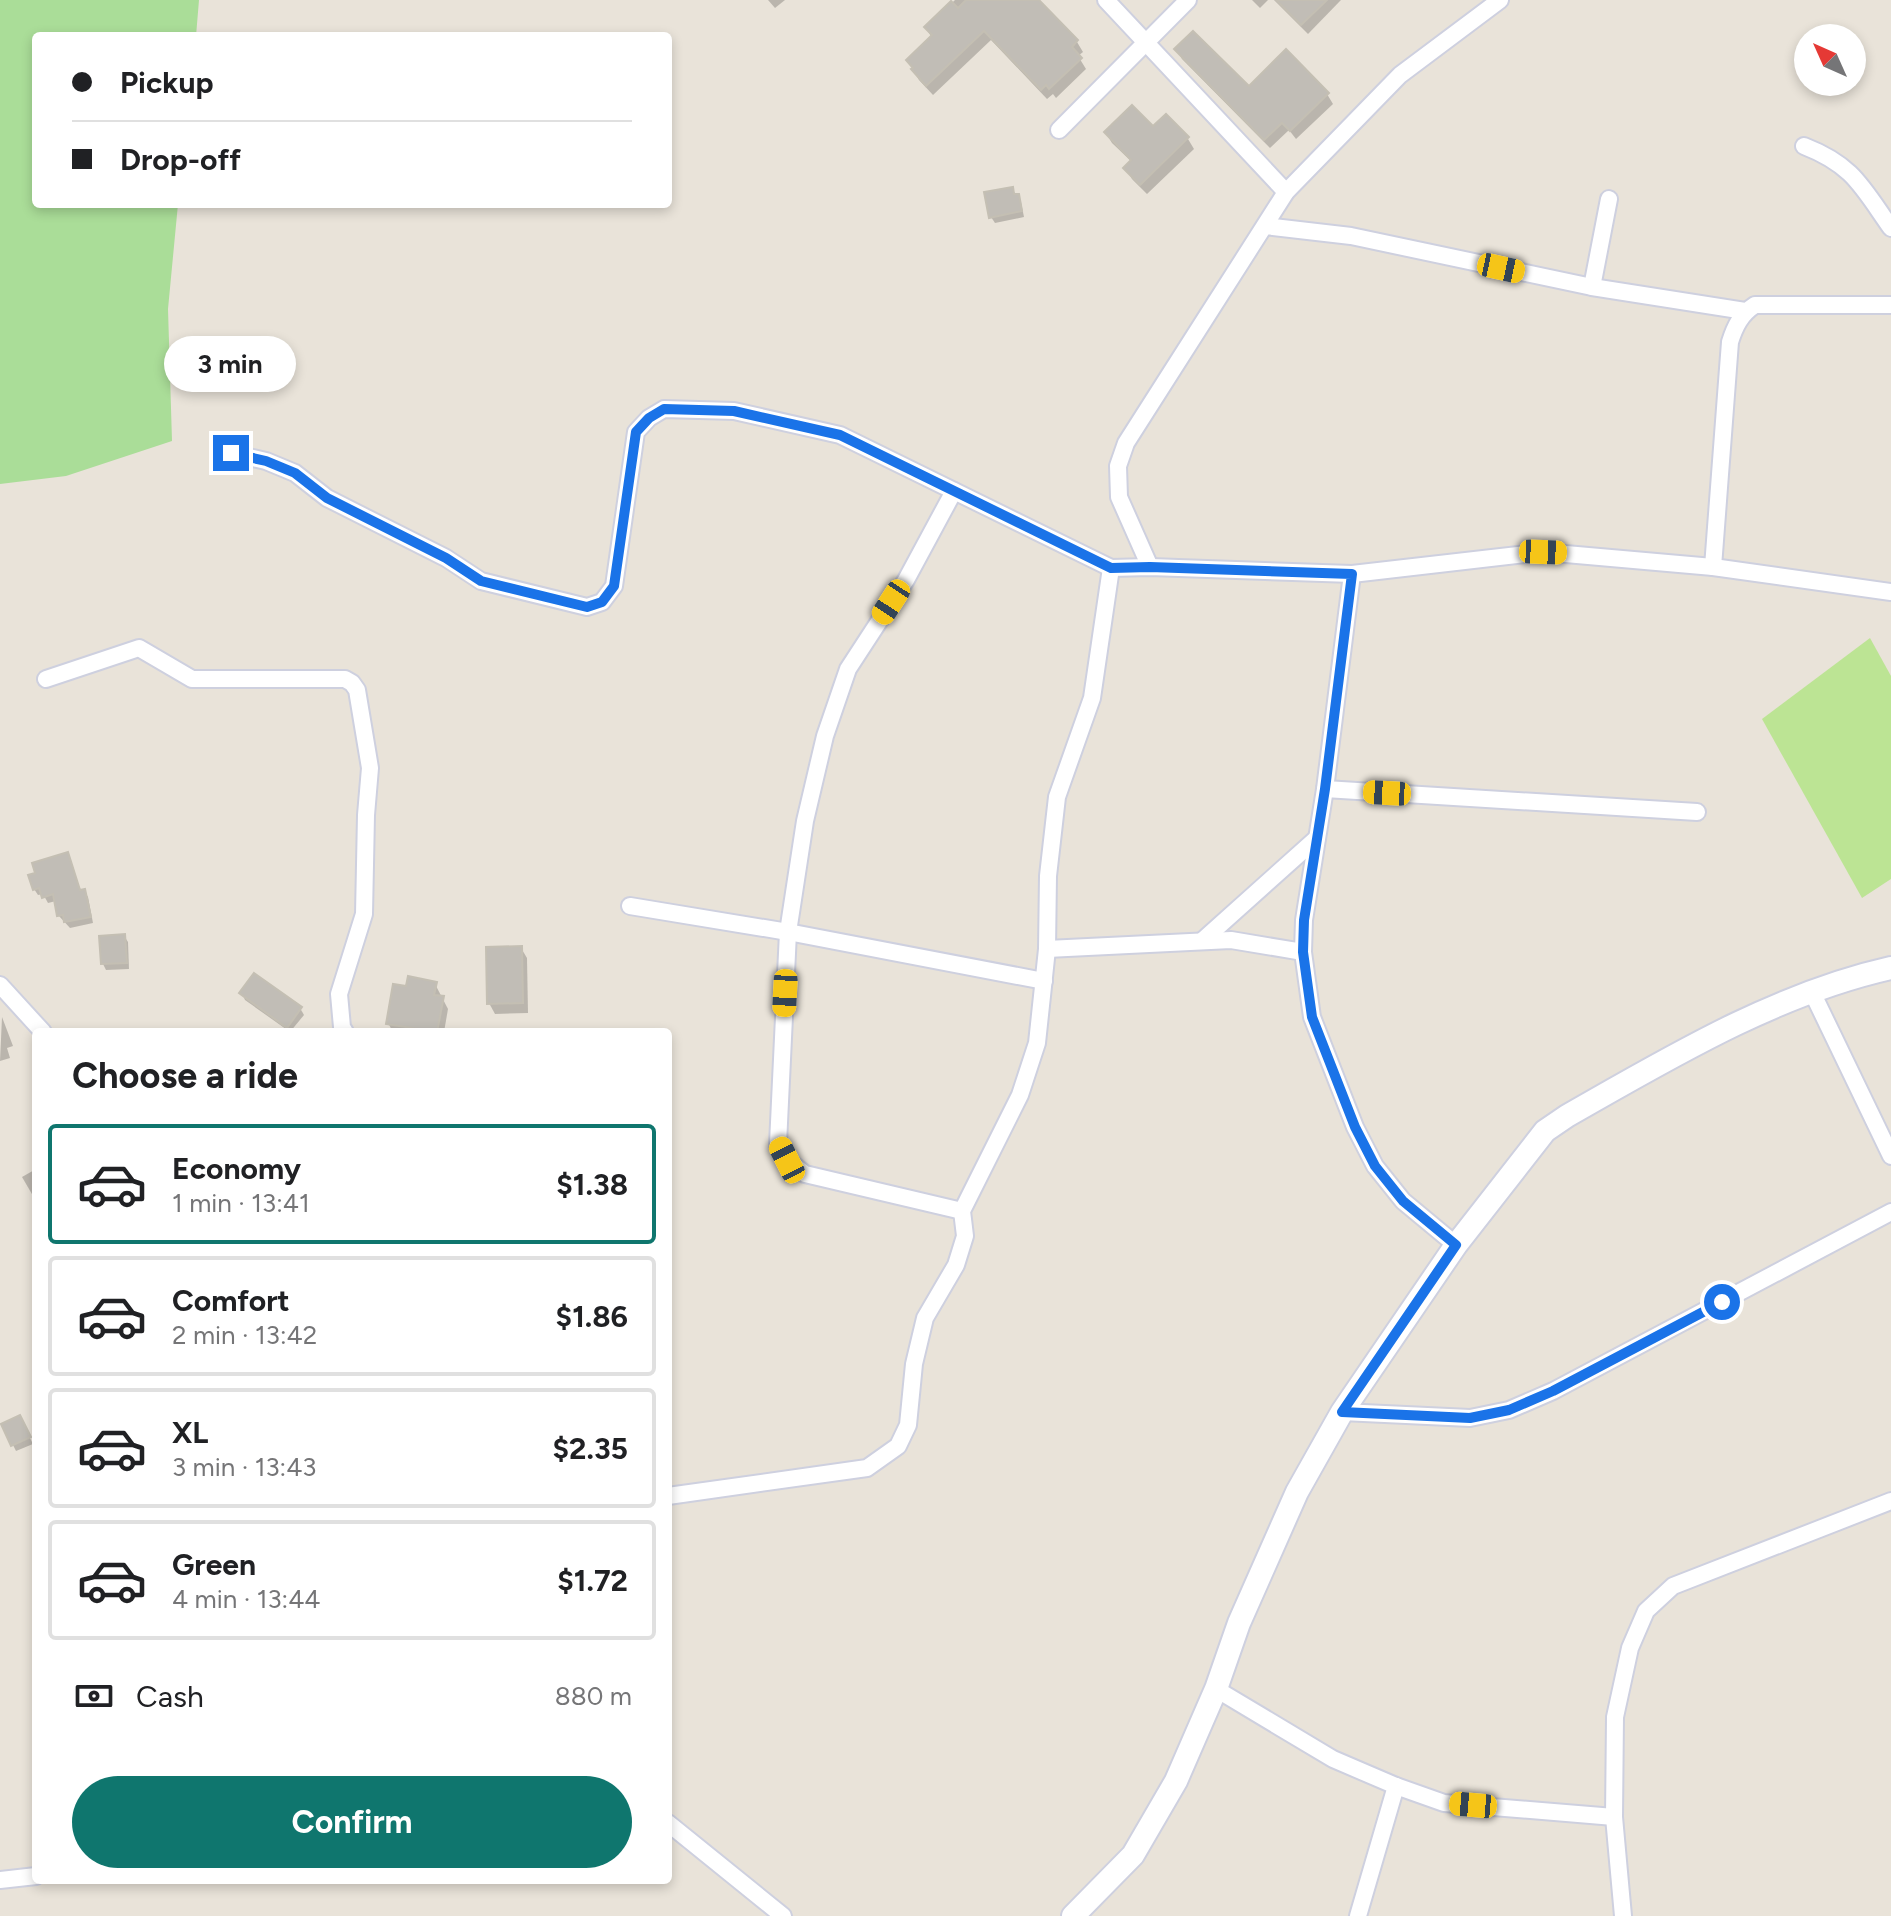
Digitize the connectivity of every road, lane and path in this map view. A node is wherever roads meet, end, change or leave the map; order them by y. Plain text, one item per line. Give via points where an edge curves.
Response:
1 (1106, 0) edge
2 (1188, 0) edge
3 (1500, 0) edge
4 (1146, 41) junction
5 (1059, 130) dead end
6 (1804, 146) dead end
7 (1286, 192) junction
8 (1609, 199) dead end
9 (1265, 226) junction
10 (1891, 228) edge
11 (1592, 287) junction
12 (1891, 305) edge
13 (1745, 311) junction
14 (231, 453) dead end
15 (954, 491) junction
16 (1150, 567) junction
17 (1713, 567) junction
18 (1111, 568) junction
19 (1352, 574) junction
20 (1891, 592) edge
21 (46, 679) dead end
22 (1325, 789) junction
23 (1697, 812) dead end
24 (1317, 838) junction
25 (630, 906) dead end
26 (788, 932) junction
27 (1202, 941) junction
28 (1047, 949) junction
29 (1303, 952) junction
30 (1891, 968) edge
31 (1044, 981) junction
32 (0, 985) edge
33 (1812, 992) junction
34 (39, 1028) edge
35 (343, 1028) edge
36 (1891, 1156) edge
37 (962, 1211) junction
38 (1891, 1212) edge
39 (1456, 1245) junction
40 (1342, 1412) junction
41 (672, 1495) edge
42 (1891, 1501) edge
43 (1216, 1689) junction
44 (1396, 1786) junction
45 (1614, 1817) junction
46 (672, 1826) edge
47 (32, 1876) edge
48 (0, 1880) edge
49 (783, 1916) edge
50 (1073, 1916) edge
51 (1358, 1916) edge
52 (1623, 1916) edge

1 - 4 street
2 - 4 street
3 - 7 street via 1400,75
4 - 5 street
4 - 7 street
6 - 10 street via 1851,171
7 - 9 street
8 - 11 street
9 - 11 street via 1351,236
9 - 16 street via 1126,443 1118,466 1119,497
11 - 13 street
12 - 13 street via 1755,305
13 - 17 street via 1730,342
14 - 15 street via 295,473 327,498 481,581 587,607 602,602 614,586 636,432 664,409 734,411 840,435
15 - 18 street
15 - 26 street via 906,580 848,669 805,821
16 - 18 street
16 - 19 street
17 - 19 street via 1543,552
17 - 20 street
18 - 28 street via 1092,698 1057,797
19 - 22 street
21 - 35 street via 139,648 192,679 352,683 370,768 364,914 339,994
22 - 23 street
22 - 24 street
24 - 27 street
24 - 29 street
25 - 26 street
26 - 31 street
26 - 37 street via 778,1144 787,1160 805,1174
27 - 28 street
27 - 29 street via 1231,940
28 - 31 street
29 - 39 street via 1312,1017 1375,1166 1403,1201
30 - 33 street
31 - 37 street via 1037,1043 1020,1095
32 - 34 street
33 - 36 street
33 - 39 street via 1719,1032 1545,1131
37 - 41 street via 965,1236 956,1265 925,1318 908,1425 898,1446 867,1468
38 - 40 street via 1509,1410 1470,1418
39 - 40 street
40 - 43 street via 1297,1492
42 - 45 street via 1673,1586 1646,1611 1630,1648 1615,1717
43 - 44 street via 1333,1759
43 - 50 street via 1176,1781 1133,1855
44 - 45 street via 1444,1803
44 - 51 street
45 - 52 street
46 - 49 street
47 - 48 street

